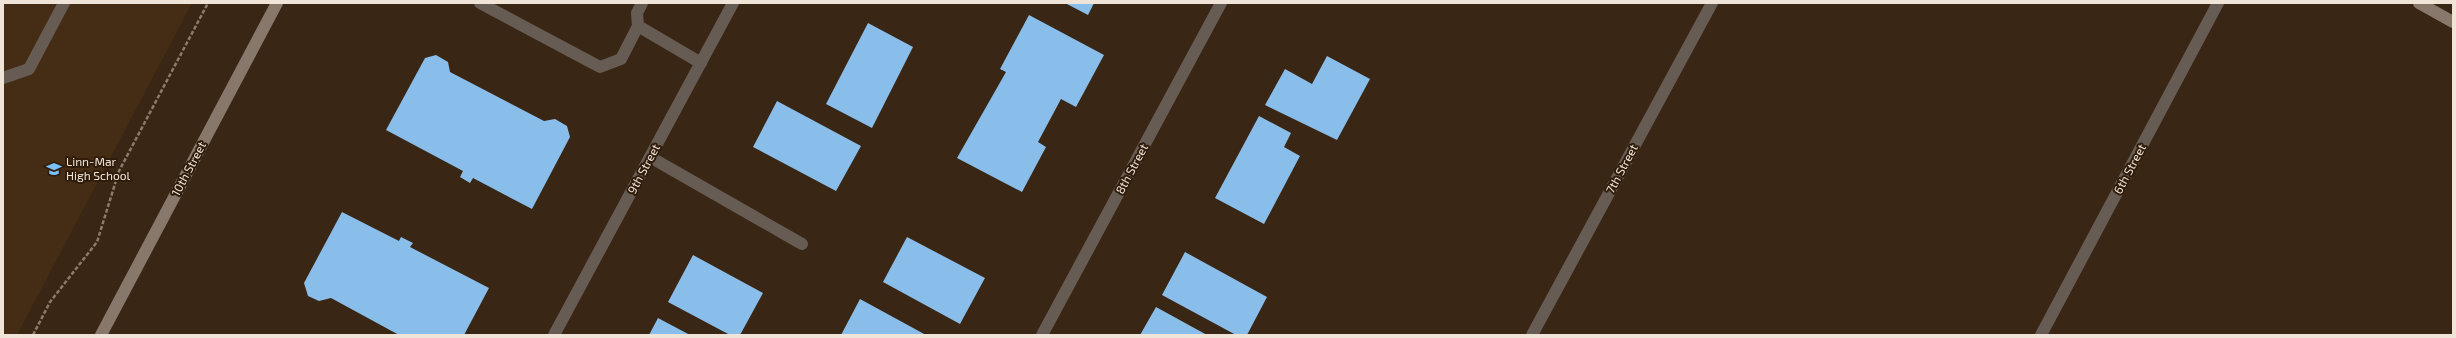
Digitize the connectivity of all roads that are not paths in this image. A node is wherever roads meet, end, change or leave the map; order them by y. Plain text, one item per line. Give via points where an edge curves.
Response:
1 (64, 3) edge
2 (277, 3) edge
3 (480, 3) edge
4 (642, 3) edge
5 (733, 3) edge
6 (1221, 3) edge
7 (1712, 3) edge
8 (2218, 3) edge
9 (2419, 3) edge
10 (2453, 22) edge
11 (638, 26) junction
12 (701, 63) junction
13 (3, 78) edge
14 (650, 157) junction
15 (802, 244) dead end
16 (101, 335) edge
17 (554, 335) edge
18 (1042, 335) edge
19 (1532, 335) edge
20 (2041, 335) edge

1 - 13 street via 29,70
2 - 16 street, 10th Street
3 - 11 street via 600,67 621,60
4 - 11 street via 637,13
5 - 12 street, 9th Street
6 - 18 street, 8th Street
7 - 19 street, 7th Street
8 - 20 street, 6th Street
9 - 10 street
11 - 12 street
12 - 14 street, 9th Street
14 - 15 street
14 - 17 street, 9th Street

